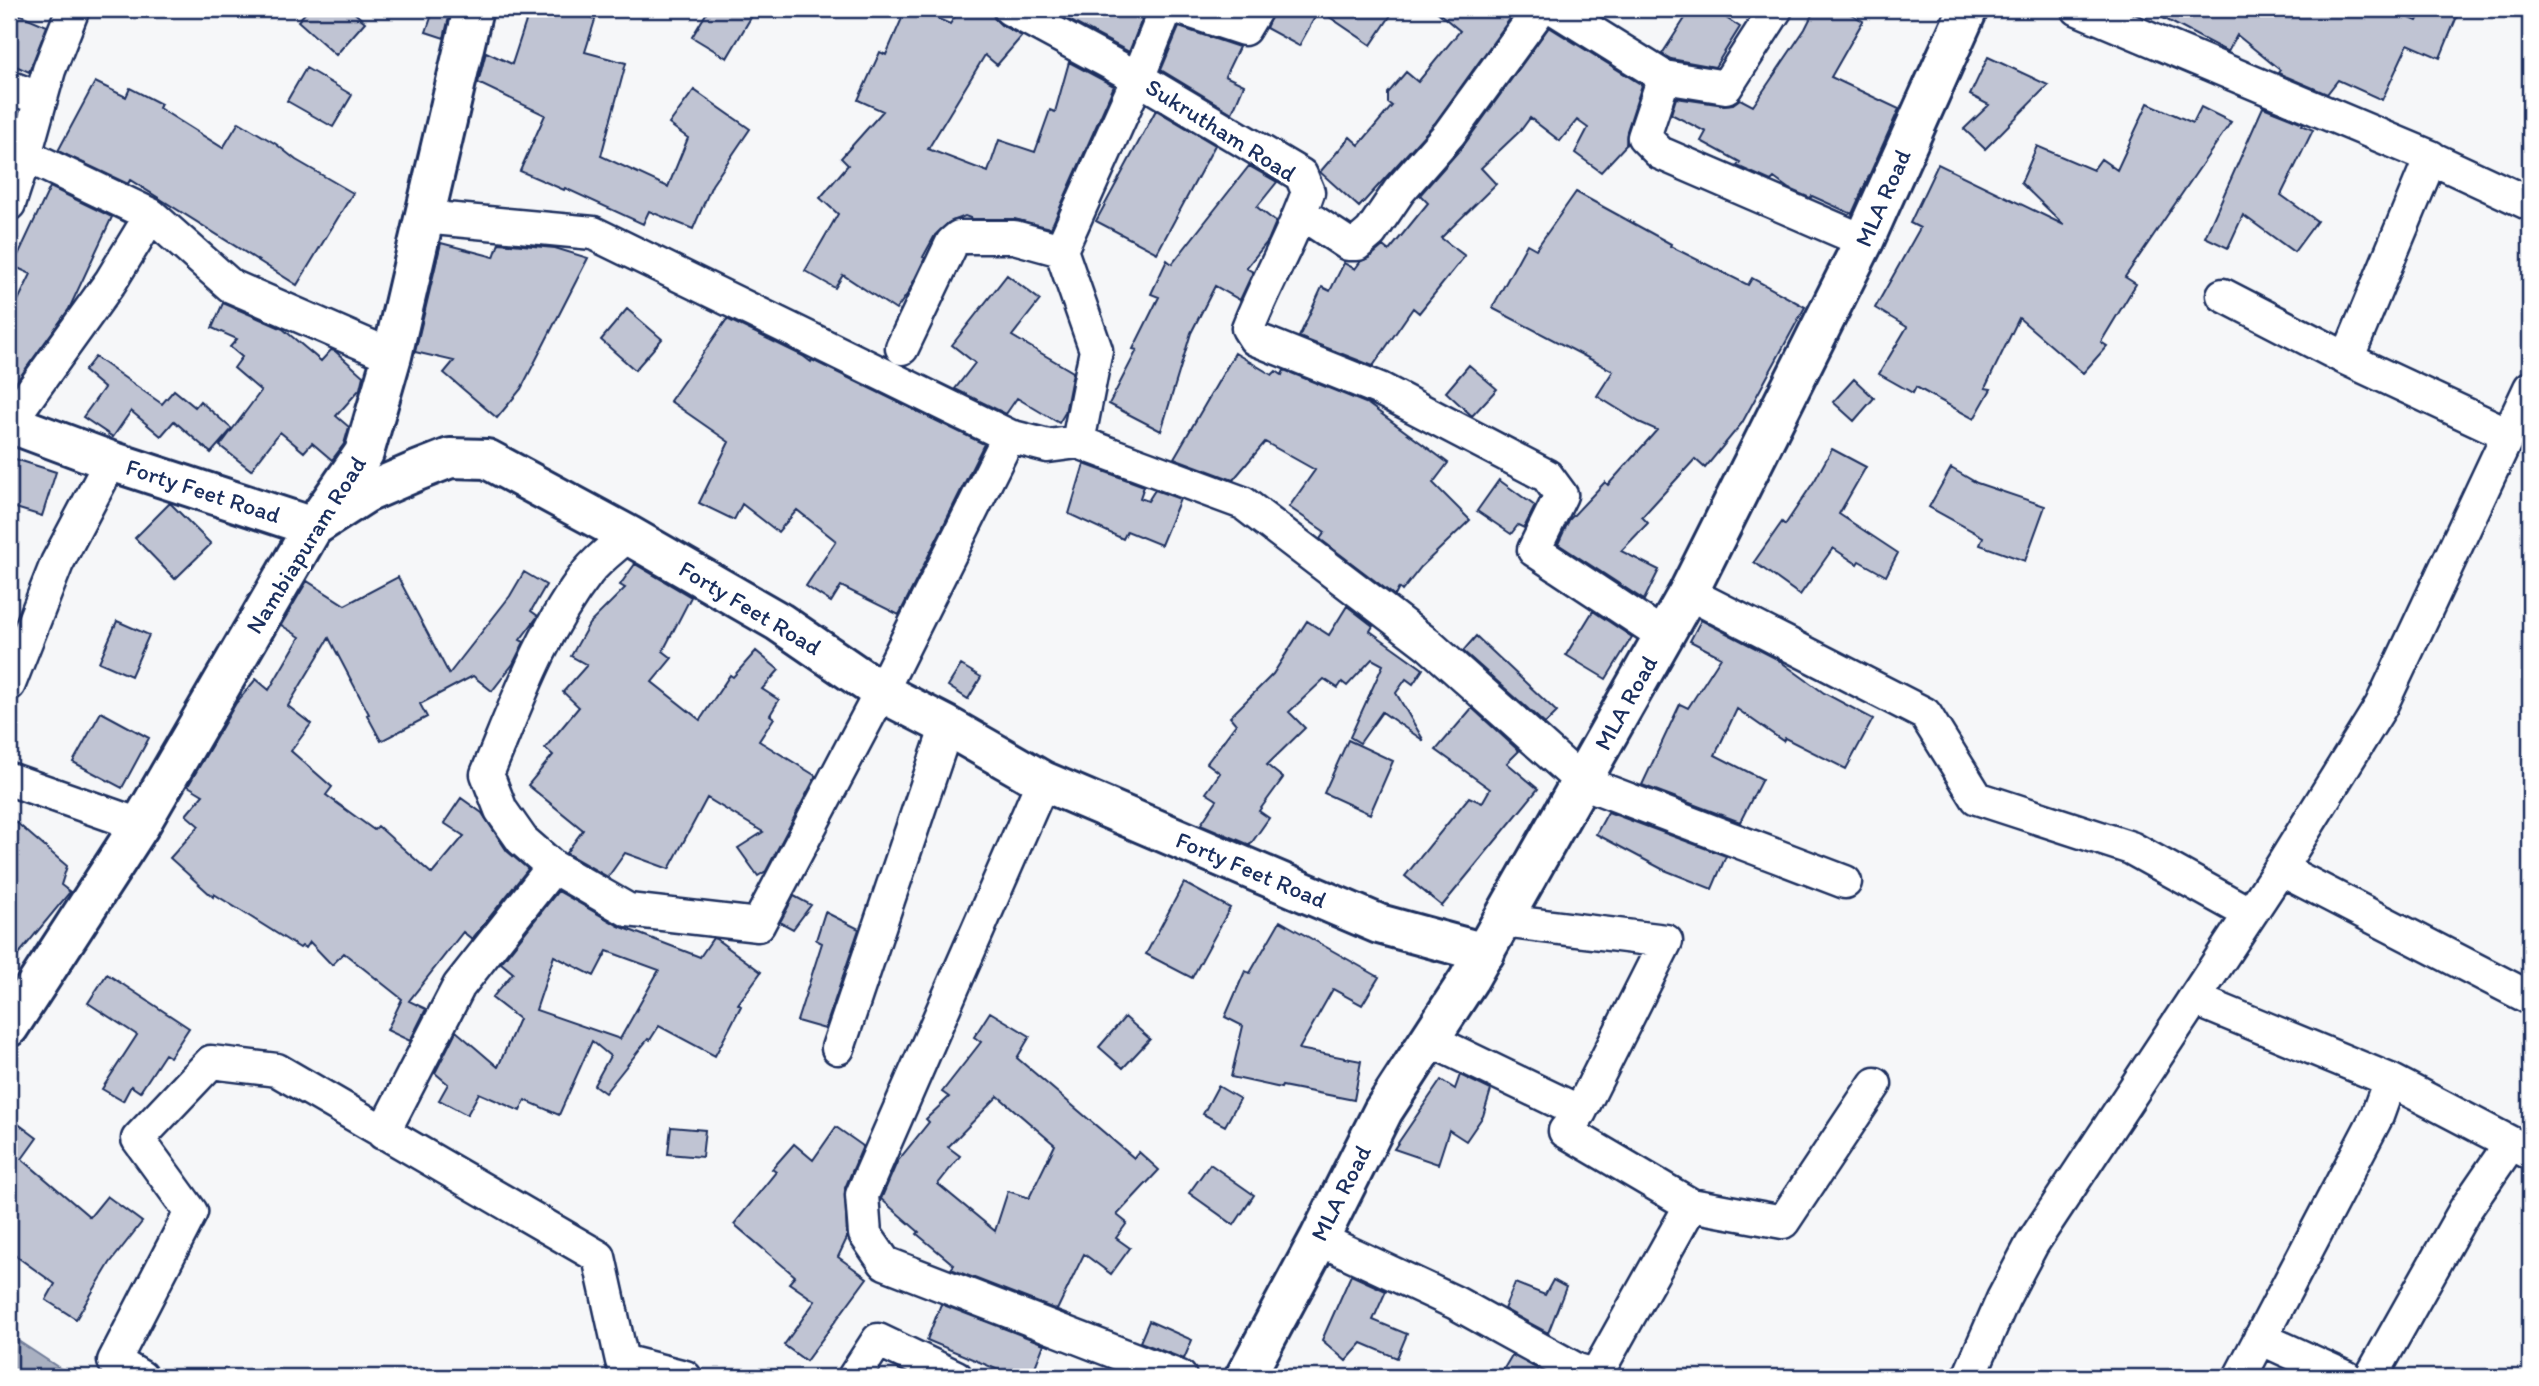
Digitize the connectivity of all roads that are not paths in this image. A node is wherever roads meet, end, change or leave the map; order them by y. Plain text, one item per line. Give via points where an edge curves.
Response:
1 (73, 9) edge
2 (473, 9) edge
3 (1010, 9) edge
4 (1166, 9) edge
5 (1183, 9) edge
6 (1255, 9) edge
7 (1540, 9) edge
8 (1555, 9) edge
9 (1776, 9) edge
10 (1968, 9) edge
11 (2078, 9) edge
12 (1664, 77) junction
13 (1138, 79) junction
14 (9, 88) edge
15 (41, 99) junction
16 (25, 155) junction
17 (2431, 158) junction
18 (9, 204) edge
19 (2530, 204) edge
20 (1301, 214) junction
21 (151, 215) junction
22 (423, 217) junction
23 (1864, 241) junction
24 (1061, 250) junction
25 (2223, 295) dead end
26 (902, 348) dead end
27 (392, 356) junction
28 (2347, 359) junction
29 (2530, 388) edge
30 (9, 423) edge
31 (2508, 434) junction
32 (1009, 436) junction
33 (1078, 442) junction
34 (111, 461) junction
35 (313, 527) junction
36 (628, 535) junction
37 (1688, 593) junction
38 (1664, 636) junction
39 (9, 684) edge
40 (881, 692) junction
41 (947, 726) junction
42 (9, 779) edge
43 (1043, 781) junction
44 (1582, 782) junction
45 (140, 825) junction
46 (553, 867) junction
47 (2280, 869) junction
48 (1845, 883) dead end
49 (2250, 915) junction
50 (1494, 937) junction
51 (2530, 998) edge
52 (2194, 999) junction
53 (9, 1027) edge
54 (1430, 1040) junction
55 (838, 1048) dead end
56 (2390, 1080) junction
57 (1875, 1084) dead end
58 (1580, 1112) junction
59 (383, 1133) junction
60 (2521, 1148) edge
61 (1691, 1205) junction
62 (1318, 1239) junction
63 (2260, 1338) junction
64 (1599, 1376) edge
65 (141, 1377) edge
66 (685, 1377) edge
67 (854, 1377) edge
68 (956, 1377) edge
69 (1180, 1377) edge
70 (1244, 1377) edge
71 (1969, 1377) edge
72 (2240, 1377) edge
73 (2346, 1377) edge
74 (2371, 1377) edge

1 - 15 street
2 - 22 street, Nambiapuram Road
3 - 13 street, Sukrutham Road
4 - 13 street
5 - 6 street via 1244,29
7 - 20 street, Sukrutham Road via 1371,232 1357,244 1348,244
8 - 12 street
9 - 12 street via 1726,87
10 - 23 street, MLA Road
11 - 17 street
12 - 23 street via 1644,137 1660,153
13 - 20 street, Sukrutham Road via 1301,175 1308,192
13 - 24 street
14 - 15 street
15 - 16 street
16 - 18 street
16 - 21 street
17 - 19 street
17 - 28 street
20 - 38 street via 1248,328 1255,339 1380,389 1547,476 1560,495 1534,550
21 - 27 street via 231,286
21 - 30 street via 111,281
22 - 27 street, Nambiapuram Road
22 - 32 street via 593,233
23 - 37 street, MLA Road
24 - 26 street via 1014,237 959,237
24 - 33 street via 1096,351
25 - 28 street
27 - 35 street, Nambiapuram Road via 364,453
28 - 31 street
29 - 31 street
30 - 34 street, Forty Feet Road
31 - 47 street via 2381,706
32 - 33 street via 1048,446
32 - 40 street
33 - 44 street via 1244,503 1429,645
34 - 35 street, Forty Feet Road
34 - 39 street via 57,563
35 - 36 street, Forty Feet Road via 366,493 450,458 487,459
35 - 45 street, Nambiapuram Road
36 - 40 street, Forty Feet Road via 779,622
36 - 46 street via 590,570 557,618 487,774 501,810 522,840
37 - 38 street, MLA Road
37 - 49 street via 1924,715 1977,798 2131,848
38 - 44 street, MLA Road
40 - 41 street, Forty Feet Road
40 - 46 street via 758,925 628,910
41 - 43 street, Forty Feet Road
41 - 55 street
42 - 45 street
43 - 50 street, Forty Feet Road via 1379,924
43 - 69 street via 862,1195 865,1234 885,1263
44 - 48 street
44 - 50 street, MLA Road
45 - 53 street, Nambiapuram Road
46 - 59 street via 459,986
47 - 49 street
47 - 51 street
49 - 52 street
50 - 54 street, MLA Road
50 - 58 street via 1666,941
52 - 56 street
52 - 71 street via 2032,1244
54 - 58 street
54 - 62 street, MLA Road via 1383,1111
56 - 60 street
56 - 63 street via 2377,1116
57 - 61 street via 1783,1222
58 - 61 street via 1565,1131
59 - 65 street via 277,1070 211,1062 138,1139 191,1212 114,1361
59 - 66 street via 599,1257 622,1360
60 - 74 street via 2465,1210
61 - 64 street
62 - 64 street via 1456,1303 1577,1370
62 - 70 street, MLA Road
63 - 72 street
63 - 73 street
67 - 68 street via 877,1340

